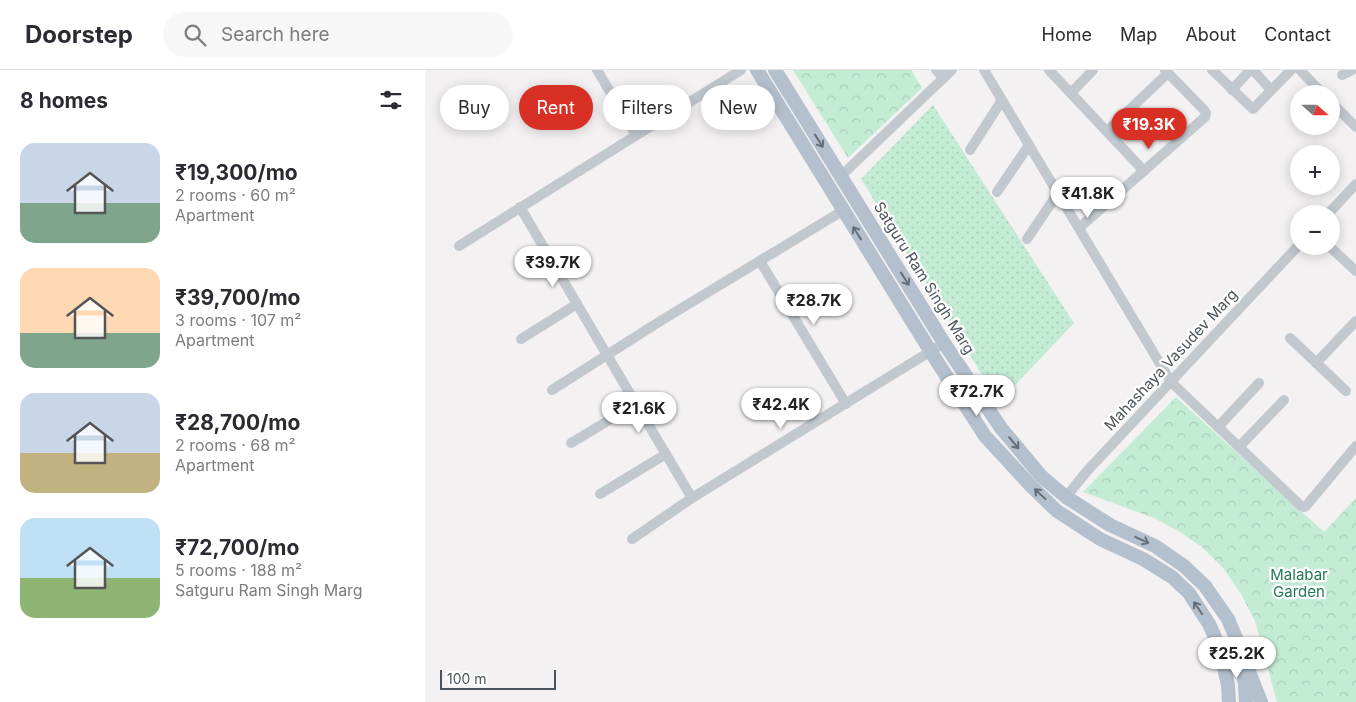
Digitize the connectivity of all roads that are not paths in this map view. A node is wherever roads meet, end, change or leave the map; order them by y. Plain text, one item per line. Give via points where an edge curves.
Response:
1 (597, 70) edge
2 (741, 70) edge
3 (757, 70) edge
4 (775, 70) edge
5 (984, 70) edge
6 (1049, 70) edge
7 (1093, 70) edge
8 (1212, 70) edge
9 (1252, 70) edge
10 (1291, 70) edge
11 (1300, 70) edge
12 (1352, 70) edge
13 (944, 72) edge
14 (1167, 72) edge
15 (1342, 75) dead end
16 (1314, 85) edge
17 (1232, 90) junction
18 (1271, 90) junction
19 (1071, 93) junction
20 (1002, 100) junction
21 (1340, 111) edge
22 (1356, 127) edge
23 (1107, 132) junction
24 (636, 135) junction
25 (1029, 145) junction
26 (970, 150) dead end
27 (1144, 171) junction
28 (841, 176) junction
29 (1356, 184) edge
30 (997, 192) dead end
31 (1058, 193) junction
32 (1336, 205) edge
33 (520, 207) junction
34 (844, 210) junction
35 (1079, 228) junction
36 (1027, 239) dead end
37 (459, 246) dead end
38 (1290, 255) edge
39 (1339, 255) edge
40 (760, 261) junction
41 (1356, 271) edge
42 (577, 304) junction
43 (1356, 321) edge
44 (1290, 338) dead end
45 (521, 339) dead end
46 (944, 342) junction
47 (931, 352) junction
48 (607, 355) junction
49 (1316, 363) junction
50 (1171, 382) junction
51 (1259, 383) dead end
52 (552, 390) dead end
53 (1346, 391) dead end
54 (1284, 400) dead end
55 (636, 404) junction
56 (846, 404) junction
57 (1218, 427) junction
58 (571, 443) dead end
59 (1356, 446) edge
60 (1239, 447) junction
61 (666, 454) junction
62 (600, 494) dead end
63 (1066, 497) junction
64 (693, 498) junction
65 (1057, 511) junction
66 (632, 539) dead end
67 (1239, 645) junction
68 (1228, 685) junction
69 (1225, 702) edge
70 (1229, 702) edge
71 (1246, 702) edge
72 (1261, 702) edge

1 - 24 street
2 - 24 street
3 - 34 main road
4 -> 28 main road, Satguru Ram Singh Marg
5 - 20 street
6 - 19 street
7 - 19 street
8 - 17 street
9 - 17 street
9 - 18 street
10 - 18 street
11 - 16 street
12 - 15 street
13 - 28 street
14 - 23 street
14 - 27 street via 1204,110 1205,117
17 - 18 street via 1253,109
19 - 23 street
20 - 25 street
20 - 26 street
21 - 22 street
23 - 27 street
24 - 33 street
25 - 30 street
25 - 31 street
27 - 35 street
28 -> 46 main road, Satguru Ram Singh Marg
29 - 32 street
31 - 35 street
31 - 36 street
33 - 37 street
33 - 42 street
34 - 40 street
47 -> 34 main road
35 - 50 street
38 - 50 street, Mahashaya Vasudev Marg
39 - 41 street
40 - 48 street
40 - 56 street
42 - 45 street
42 - 48 street
43 - 49 street
44 - 49 street
46 - 47 street
46 -> 63 main road, Satguru Ram Singh Marg via 1001,428 1041,476
47 - 56 street
65 -> 47 main road via 985,436
48 - 52 street
48 - 55 street
49 - 53 street
50 - 57 street
50 - 63 street, Mahashaya Vasudev Marg
51 - 57 street
54 - 60 street
55 - 58 street
55 - 61 street
56 - 64 street
57 - 60 street
59 - 60 street via 1304,507
61 - 62 street
61 - 64 street
63 - 65 main road
63 -> 67 main road, Satguru Ram Singh Marg via 1110,525 1155,546 1184,566 1205,586 1228,619
64 - 66 street
68 -> 65 main road via 1219,646 1189,593 1172,577
67 - 71 main road, Satguru Ram Singh Marg
67 - 72 main road
68 - 69 main road
68 - 70 main road

